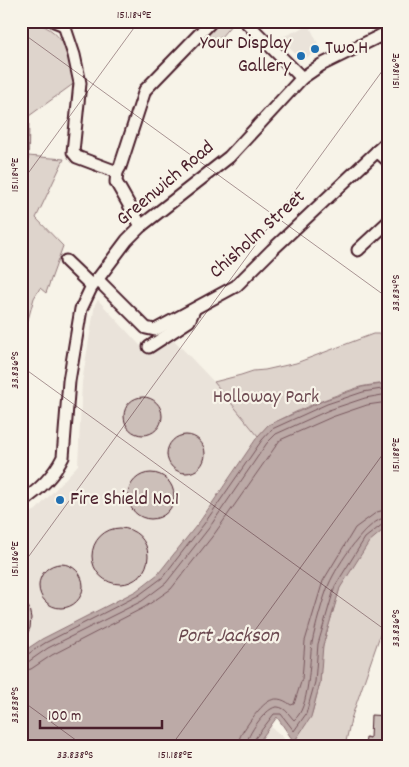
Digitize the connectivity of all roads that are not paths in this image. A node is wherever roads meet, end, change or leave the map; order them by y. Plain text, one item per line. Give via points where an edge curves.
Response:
1 (54, 21) edge
2 (212, 21) edge
3 (245, 21) edge
4 (388, 32) edge
5 (302, 78) junction
6 (388, 142) edge
7 (377, 151) junction
8 (388, 162) edge
9 (117, 172) junction
10 (388, 222) edge
11 (141, 226) junction
12 (358, 250) dead end
13 (66, 261) dead end
14 (95, 283) junction
15 (194, 310) junction
16 (149, 347) dead end
17 (21, 502) edge

1 - 9 street via 64,25 80,83 73,152 77,157
2 - 9 street via 145,90
3 - 5 street
4 - 5 street, Greenwich Road via 321,65
5 - 11 street, Greenwich Road via 222,163
6 - 7 street, Chisholm Street
7 - 8 street
7 - 15 street, Chisholm Street via 236,286
9 - 11 street via 116,182
10 - 12 street
11 - 14 street, Greenwich Road
13 - 14 street, Chisholm Street
14 - 15 street, Chisholm Street via 146,328 154,330
14 - 17 street, Greenwich Road via 86,297 78,322 69,380 63,458 41,486
15 - 16 street via 189,321

